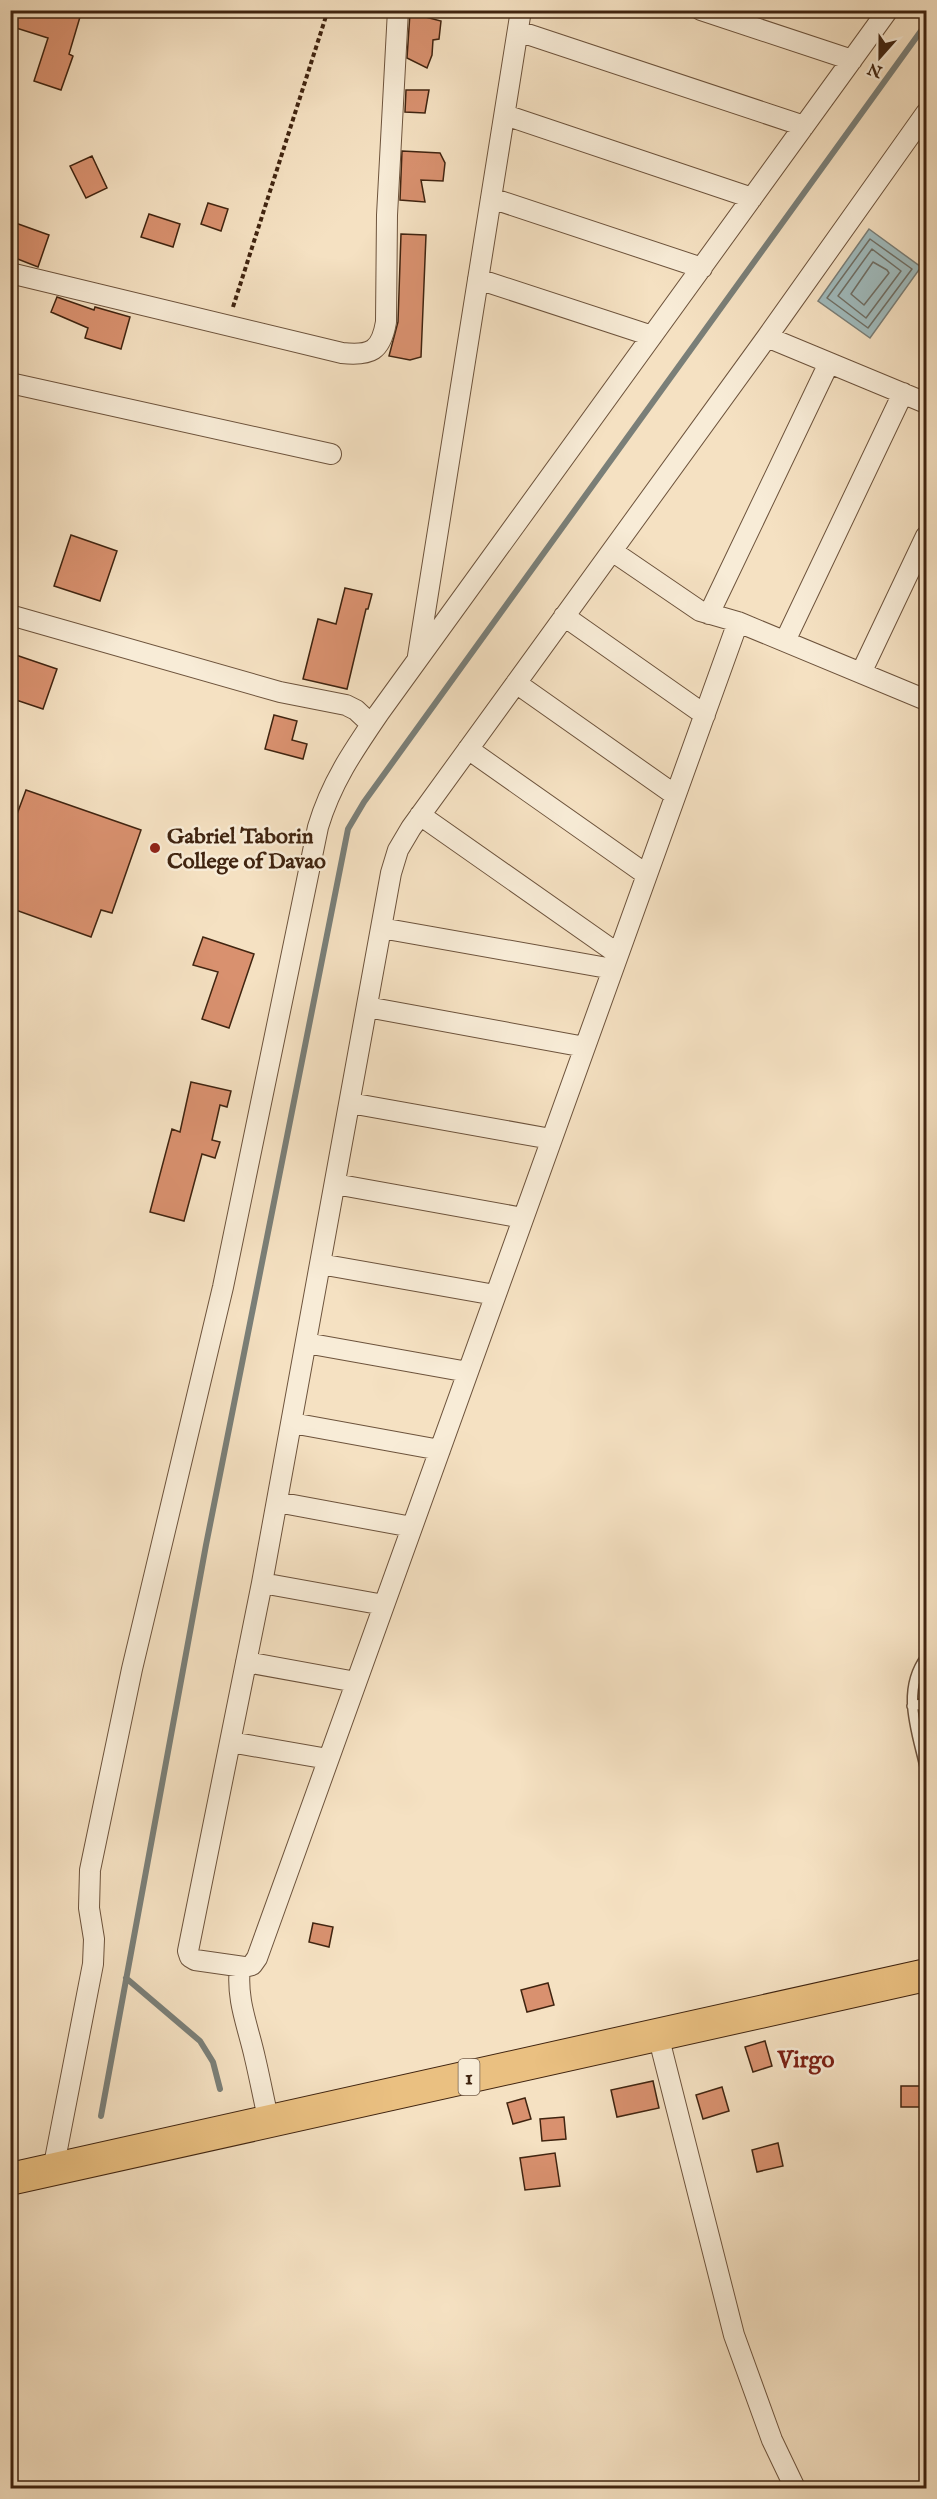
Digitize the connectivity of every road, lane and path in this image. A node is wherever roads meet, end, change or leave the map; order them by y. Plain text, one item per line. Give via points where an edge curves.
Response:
1 (328, 10) edge
2 (398, 10) edge
3 (521, 10) edge
4 (701, 10) edge
5 (888, 10) edge
6 (518, 32) junction
7 (852, 60) junction
8 (927, 113) edge
9 (505, 115) junction
10 (804, 126) junction
11 (491, 198) junction
12 (752, 198) junction
13 (702, 268) junction
14 (10, 273) edge
15 (478, 279) junction
16 (227, 325) junction
17 (652, 336) junction
18 (767, 337) junction
19 (829, 363) junction
20 (10, 383) edge
21 (903, 393) junction
22 (927, 403) edge
23 (331, 454) dead end
24 (927, 536) edge
25 (612, 551) junction
26 (709, 614) junction
27 (10, 615) edge
28 (564, 616) junction
29 (738, 622) junction
30 (785, 641) junction
31 (417, 661) junction
32 (861, 673) junction
33 (516, 683) junction
34 (927, 700) edge
35 (705, 715) junction
36 (371, 724) junction
37 (468, 749) junction
38 (675, 795) junction
39 (420, 815) junction
40 (646, 875) junction
41 (381, 928) junction
42 (616, 962) junction
43 (367, 1007) junction
44 (585, 1047) junction
45 (350, 1103) junction
46 (551, 1139) junction
47 (335, 1184) junction
48 (523, 1218) junction
49 (320, 1264) junction
50 (495, 1295) junction
51 (306, 1343) junction
52 (468, 1372) junction
53 (292, 1423) junction
54 (440, 1450) junction
55 (277, 1502) junction
56 (412, 1527) junction
57 (262, 1583) junction
58 (384, 1605) junction
59 (927, 1657) edge
60 (246, 1662) junction
61 (356, 1682) junction
62 (927, 1703) edge
63 (912, 1706) junction
64 (230, 1742) junction
65 (328, 1759) junction
66 (927, 1771) edge
67 (240, 1967) junction
68 (927, 1975) edge
69 (658, 2035) junction
70 (269, 2122) junction
71 (53, 2170) junction
72 (10, 2179) edge
73 (795, 2488) edge

1 - 16 path
2 - 16 street via 384,336 366,354 342,353
3 - 6 street
4 - 7 street
5 - 7 street
6 - 9 street
6 - 10 street
7 - 10 street
8 - 18 street
9 - 11 street
9 - 12 street
10 - 12 street
11 - 13 street
11 - 15 street
12 - 13 street
13 - 17 street
14 - 16 street
15 - 17 street
15 - 31 street
17 - 31 street
18 - 19 street
18 - 25 street
19 - 21 street
19 - 26 street
20 - 23 street
21 - 22 street
21 - 30 street
24 - 32 street
25 - 26 street via 678,598
25 - 28 street
26 - 29 street
27 - 36 street via 280,692 345,705
28 - 33 street
28 - 35 street
29 - 30 street
29 - 35 street
30 - 32 street
31 - 36 street
32 - 34 street
33 - 37 street
33 - 38 street
35 - 38 street
36 - 71 street via 335,780 318,827 223,1287 132,1669 90,1870 93,1964
37 - 39 street
37 - 40 street
38 - 40 street
39 - 41 street via 398,850
39 - 42 street
40 - 42 street
41 - 42 street
41 - 43 street
42 - 44 street
43 - 44 street
43 - 45 street
44 - 46 street
45 - 46 street
45 - 47 street
46 - 48 street
47 - 48 street
47 - 49 street
48 - 50 street
49 - 50 street
49 - 51 street
50 - 52 street
51 - 52 street
51 - 53 street
52 - 54 street
53 - 54 street
53 - 55 street
54 - 56 street
55 - 56 street
55 - 57 street
56 - 58 street
57 - 58 street
57 - 60 street
58 - 61 street
59 - 63 lane via 912,1688
60 - 61 street
60 - 64 street
61 - 65 street
62 - 63 lane
63 - 66 lane
64 - 65 street
64 - 67 street via 188,1951 199,1962
65 - 67 street via 257,1958 252,1965
67 - 70 street via 241,2008
68 - 69 highway, 1
69 - 70 highway, 1
69 - 73 street via 734,2335 772,2440
70 - 71 highway, 1
71 - 72 highway, 1

